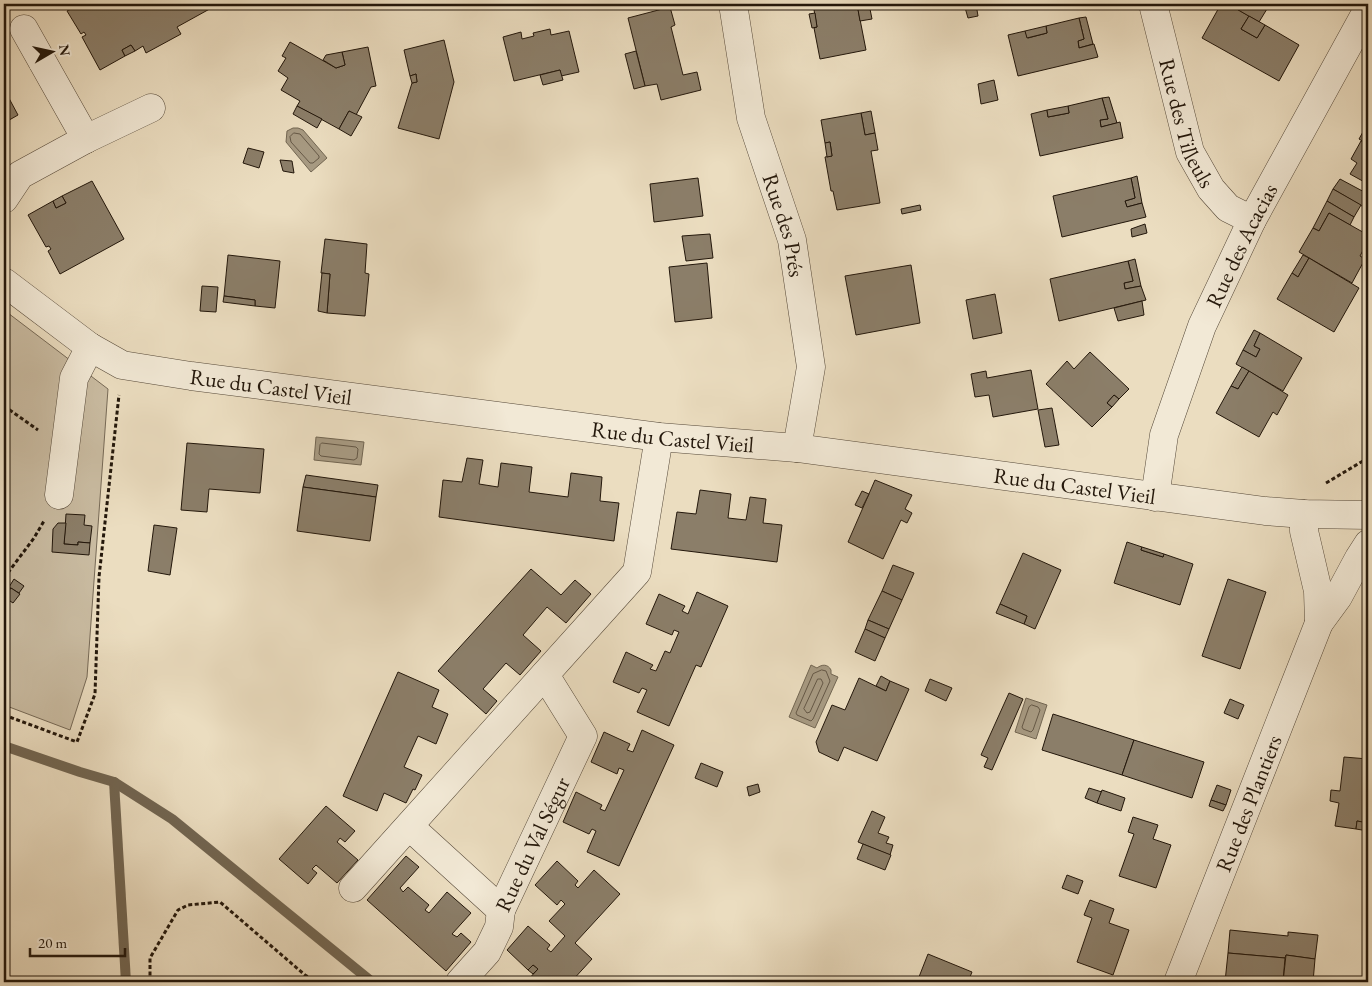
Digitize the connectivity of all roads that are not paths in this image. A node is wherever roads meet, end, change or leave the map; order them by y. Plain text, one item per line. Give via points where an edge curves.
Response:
1 (733, 4) edge
2 (1153, 4) edge
3 (1368, 9) edge
4 (24, 29) dead end
5 (151, 108) dead end
6 (86, 139) junction
7 (4, 199) edge
8 (1252, 220) junction
9 (4, 282) edge
10 (90, 347) junction
11 (659, 437) junction
12 (797, 448) junction
13 (59, 495) road end
14 (1156, 497) junction
15 (1304, 514) junction
16 (1368, 515) edge
17 (1368, 544) edge
18 (1319, 623) junction
19 (546, 675) junction
20 (410, 827) junction
21 (353, 888) dead end
22 (501, 910) junction
23 (460, 982) edge
24 (1178, 982) edge

1 - 12 street, Rue des Prés via 751,118 792,240 811,367
2 - 8 street, Rue des Tilleuls via 1190,152 1211,189 1228,208
3 - 8 street, Rue des Acacias
4 - 6 street
5 - 6 street
6 - 7 street via 20,175
8 - 14 street, Rue des Acacias via 1198,335 1164,435
9 - 10 street, Rue du Castel Vieil
10 - 11 street, Rue du Castel Vieil via 122,365 190,376
10 - 13 street via 74,378
11 - 12 street, Rue du Castel Vieil
11 - 19 street via 637,572
12 - 14 street, Rue du Castel Vieil
14 - 15 street, Rue du Castel Vieil
15 - 16 street, Rue du Castel Vieil
15 - 18 street, Rue des Plantiers via 1304,532 1318,591
17 - 18 street, Rue des Plantiers
18 - 24 street, Rue des Plantiers
19 - 20 street
19 - 22 street, Rue du Val Ségur via 583,736
20 - 21 street
20 - 22 street, Rue du Val Ségur
22 - 23 street via 499,926 487,952

